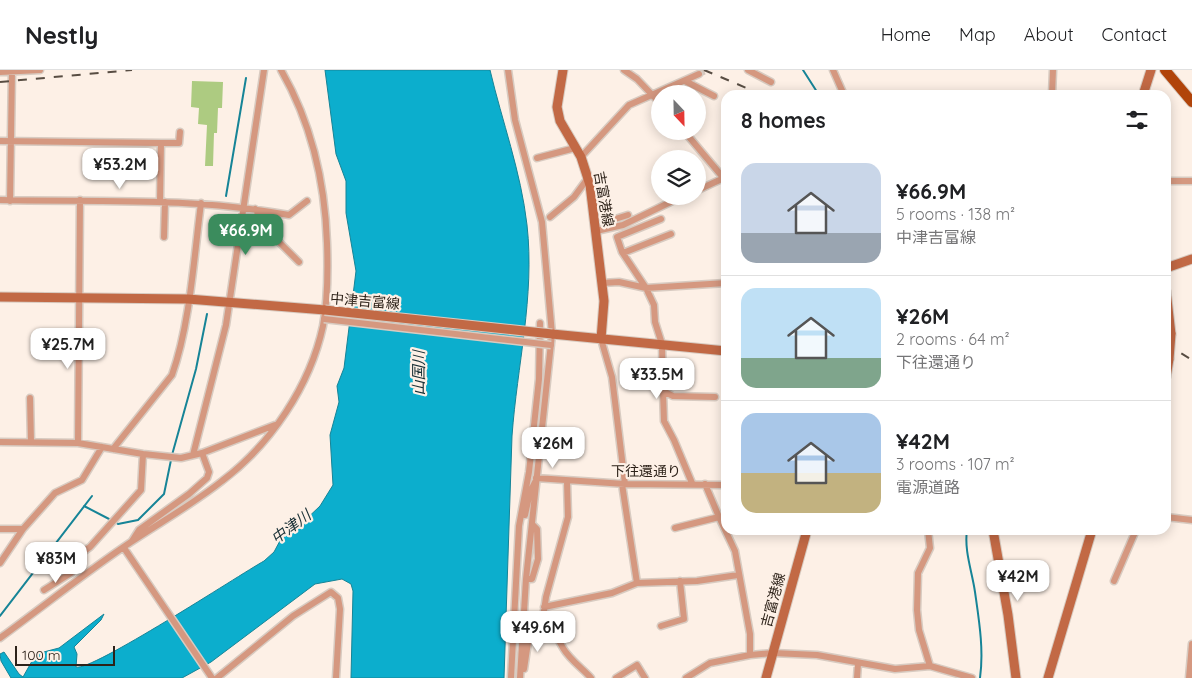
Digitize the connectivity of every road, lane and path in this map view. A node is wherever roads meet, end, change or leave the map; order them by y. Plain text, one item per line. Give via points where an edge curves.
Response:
1 (40, 70) edge
2 (264, 70) edge
3 (281, 70) edge
4 (508, 70) edge
5 (563, 70) edge
6 (624, 70) edge
7 (748, 70) edge
8 (833, 70) edge
9 (1053, 70) edge
10 (1151, 70) edge
11 (1165, 70) edge
12 (12, 71) edge
13 (0, 72) edge
14 (699, 74) dead end
15 (685, 81) junction
16 (770, 82) dead end
17 (676, 85) edge
18 (842, 90) edge
19 (1052, 90) edge
20 (1145, 90) edge
21 (651, 93) edge
22 (651, 96) edge
23 (714, 96) dead end
24 (1192, 102) edge
25 (180, 132) dead end
26 (692, 140) edge
27 (0, 141) edge
28 (12, 141) junction
29 (161, 143) junction
30 (575, 148) junction
31 (582, 157) junction
32 (537, 158) dead end
33 (721, 173) edge
34 (588, 178) junction
35 (721, 181) edge
36 (1171, 181) edge
37 (1192, 181) edge
38 (706, 187) edge
39 (592, 199) junction
40 (0, 200) edge
41 (80, 200) junction
42 (10, 201) junction
43 (307, 201) dead end
44 (162, 202) junction
45 (201, 203) junction
46 (665, 205) edge
47 (243, 206) junction
48 (255, 208) junction
49 (628, 215) dead end
50 (550, 217) dead end
51 (661, 219) dead end
52 (596, 231) junction
53 (671, 234) dead end
54 (164, 238) dead end
55 (623, 253) junction
56 (1192, 259) edge
57 (299, 262) dead end
58 (1171, 266) edge
59 (602, 283) junction
60 (721, 283) edge
61 (646, 288) junction
62 (0, 298) edge
63 (79, 298) junction
64 (188, 299) junction
65 (228, 303) junction
66 (324, 315) junction
67 (540, 323) dead end
68 (552, 334) junction
69 (601, 339) junction
70 (662, 344) junction
71 (551, 345) junction
72 (721, 350) edge
73 (663, 391) junction
74 (714, 396) dead end
75 (30, 398) dead end
76 (276, 424) junction
77 (0, 442) edge
78 (31, 442) junction
79 (78, 443) junction
80 (102, 447) junction
81 (113, 449) junction
82 (202, 453) junction
83 (143, 454) junction
84 (193, 455) junction
85 (529, 472) junction
86 (537, 475) junction
87 (567, 482) junction
88 (692, 483) junction
89 (623, 484) junction
90 (705, 484) junction
91 (721, 485) edge
92 (719, 517) junction
93 (1171, 518) edge
94 (1192, 520) edge
95 (721, 521) edge
96 (675, 528) dead end
97 (0, 529) edge
98 (23, 529) junction
99 (727, 535) edge
100 (806, 535) edge
101 (929, 535) edge
102 (994, 535) edge
103 (1091, 535) edge
104 (1134, 535) edge
105 (132, 542) junction
106 (518, 546) junction
107 (124, 548) junction
108 (0, 563) edge
109 (738, 575) junction
110 (680, 581) junction
111 (1114, 581) dead end
112 (636, 583) junction
113 (516, 584) junction
114 (527, 589) junction
115 (44, 590) dead end
116 (544, 607) junction
117 (543, 618) junction
118 (662, 626) dead end
119 (527, 629) junction
120 (0, 638) edge
121 (1192, 644) edge
122 (773, 653) junction
123 (750, 655) junction
124 (858, 663) junction
125 (930, 666) junction
126 (520, 677) edge
127 (212, 678) edge
128 (217, 678) edge
129 (336, 678) edge
130 (511, 678) edge
131 (591, 678) edge
132 (616, 678) edge
133 (645, 678) edge
134 (686, 678) edge
135 (766, 678) edge
136 (856, 678) edge
137 (972, 678) edge
138 (1016, 678) edge
139 (1048, 678) edge
140 (1189, 678) edge

1 - 12 street
2 - 47 street
3 - 66 street via 299,101 323,192 328,276
4 - 68 street via 515,120 542,222
5 - 30 main road, 吉富港線 via 557,107 560,121
6 - 21 street
7 - 16 street
8 - 18 street
9 - 19 street
10 - 20 main road
11 - 24 main road
12 - 13 street
12 - 28 street
14 - 15 street
15 - 17 street
15 - 23 street
22 - 31 street via 629,105
25 - 29 street via 179,142
26 - 33 street
27 - 28 street
28 - 29 street
28 - 42 street
29 - 44 street
30 - 31 main road, 吉富港線
30 - 32 street
31 - 34 main road, 吉富港線
34 - 39 main road, 吉富港線
34 - 50 street via 574,197
35 - 38 street
36 - 37 street
39 - 49 street via 602,199 612,220
39 - 52 main road, 吉富港線
40 - 42 street
41 - 42 street
41 - 44 street
41 - 63 street
43 - 48 street via 289,214
44 - 45 street
44 - 54 street
45 - 47 street
45 - 64 street
46 - 52 street via 623,226
47 - 48 street
47 - 65 street
48 - 57 street via 275,238
51 - 55 street via 617,237
52 - 59 main road, 吉富港線
53 - 55 street
55 - 61 street
56 - 58 main road
59 - 61 street via 619,282
59 - 69 main road, 吉富港線
60 - 61 street
61 - 70 street via 654,305
62 - 63 main road, 中津吉富線
63 - 64 main road, 中津吉富線
63 - 79 street
64 - 65 main road, 中津吉富線
64 - 81 street via 172,376
65 - 66 main road, 中津吉富線
65 - 84 street via 226,325
66 - 68 main road, 中津吉富線, bridge
66 - 71 street, bridge
66 - 76 street via 310,367
67 - 85 street via 539,379
68 - 69 main road, 中津吉富線
68 - 71 street
69 - 70 main road, 中津吉富線
69 - 89 street via 612,377
70 - 72 main road, 中津吉富線
70 - 73 street
71 - 86 street
73 - 74 street via 673,396
73 - 88 street via 664,422
75 - 78 street
76 - 82 street
76 - 105 street via 260,447 222,481
77 - 78 street
78 - 79 street
79 - 80 street
80 - 81 street
80 - 98 street via 82,480 54,493
81 - 83 street
82 - 84 street
82 - 105 street via 209,472 207,478 139,530
83 - 84 street
83 - 115 street via 141,490 90,547 66,563 70,573
85 - 86 street, 下往還通り
85 - 106 street
86 - 87 street, 下往還通り
86 - 106 street
86 - 114 street
87 - 89 street, 下往還通り
87 - 116 street via 568,517
88 - 89 street, 下往還通り
88 - 90 street, 下往還通り
89 - 112 street
90 - 91 street, 下往還通り
90 - 92 street
92 - 95 street
92 - 96 street
93 - 94 street
97 - 98 street
98 - 108 street
99 - 109 street via 735,551
100 - 122 main road, 吉富港線
101 - 125 street via 930,548 918,573 917,610 919,630
102 - 138 main road
103 - 139 main road
104 - 111 street
105 - 107 street
106 - 113 street
107 - 120 street
107 - 127 street
109 - 110 street
109 - 123 street via 750,634
110 - 112 street
110 - 118 street via 684,619
112 - 116 street via 612,593
113 - 114 street
113 - 130 street
114 - 119 street
116 - 117 street
117 - 119 street
117 - 131 street via 556,630 572,660
119 - 126 street
121 - 140 street
122 - 123 street
122 - 124 street via 817,655
122 - 135 main road, 吉富港線
123 - 134 street via 710,663
124 - 125 street via 895,669
124 - 136 street
125 - 137 street
128 - 129 street via 294,616 331,592 338,598 340,609
132 - 133 street via 638,665

